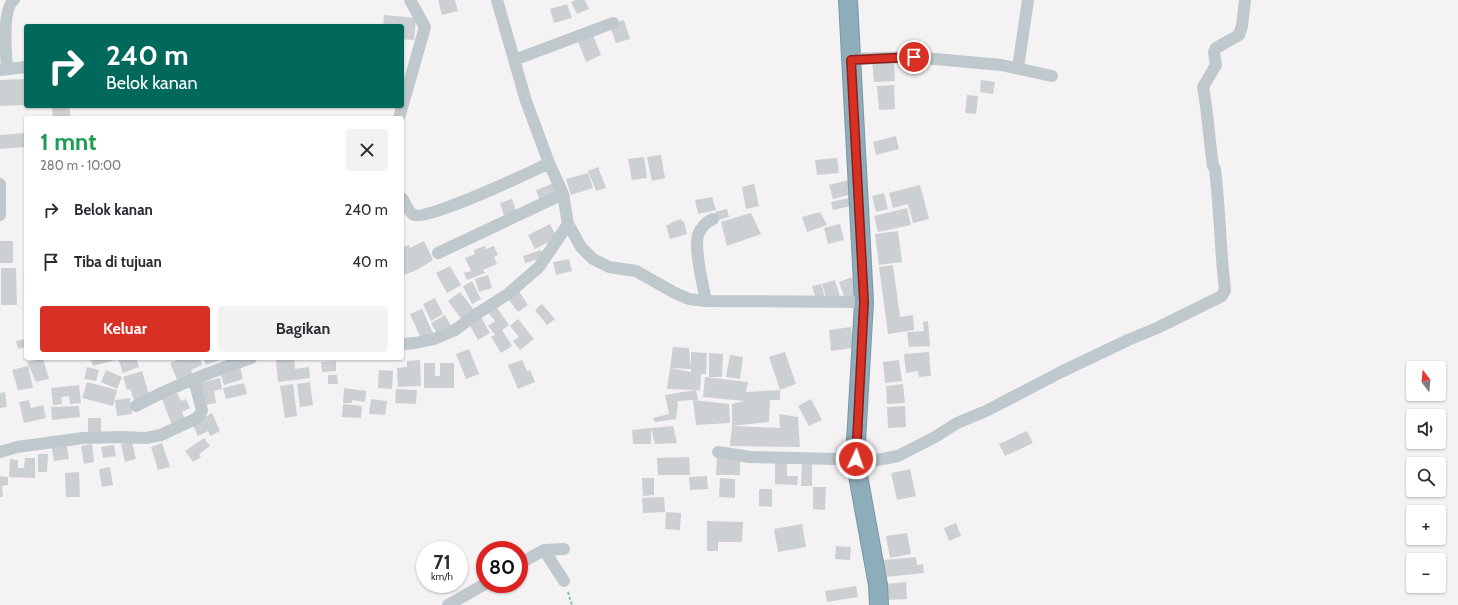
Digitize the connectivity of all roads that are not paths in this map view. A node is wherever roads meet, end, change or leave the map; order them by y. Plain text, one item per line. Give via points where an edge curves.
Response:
1 (14, 0) edge
2 (410, 0) edge
3 (497, 0) edge
4 (848, 0) edge
5 (1028, 0) edge
6 (1245, 0) edge
7 (613, 23) dead end
8 (514, 60) junction
9 (851, 60) junction
10 (24, 68) edge
11 (1018, 68) junction
12 (3, 69) edge
13 (1052, 76) dead end
14 (404, 103) edge
15 (549, 164) junction
16 (0, 184) edge
17 (563, 194) junction
18 (404, 201) edge
19 (0, 215) edge
20 (714, 219) dead end
21 (568, 224) junction
22 (438, 253) dead end
23 (706, 301) junction
24 (864, 302) junction
25 (404, 344) edge
26 (246, 360) edge
27 (194, 380) junction
28 (136, 406) dead end
29 (0, 452) edge
30 (718, 452) dead end
31 (856, 459) junction
32 (564, 549) dead end
33 (544, 550) junction
34 (528, 559) edge
35 (564, 582) road end
36 (476, 589) edge
37 (448, 605) edge
38 (879, 605) edge

1 - 12 street via 8,10
2 - 14 street via 425,27
3 - 8 street
4 - 9 highway
5 - 11 street
6 - 31 street via 1239,35 1216,48 1216,65 1203,87 1219,206 1225,290 1222,296 957,423 898,456 877,460
7 - 8 street
8 - 15 street
9 - 11 street via 914,57
9 - 24 highway
10 - 12 street
11 - 13 street
15 - 17 street
15 - 18 street via 430,214 414,215
16 - 19 street
17 - 21 street
17 - 22 street
20 - 23 street via 703,226 698,235 700,270
21 - 23 street via 581,247 593,259 609,267 636,271 689,300
21 - 25 street via 539,268 508,294 455,330 434,339
23 - 24 street
24 - 31 highway
26 - 27 street
27 - 28 street
27 - 29 street via 201,413 193,420 161,435 146,438 83,438 17,447
30 - 31 street via 750,457
31 - 38 highway via 878,585
32 - 33 street
33 - 34 street
33 - 35 street
36 - 37 street

